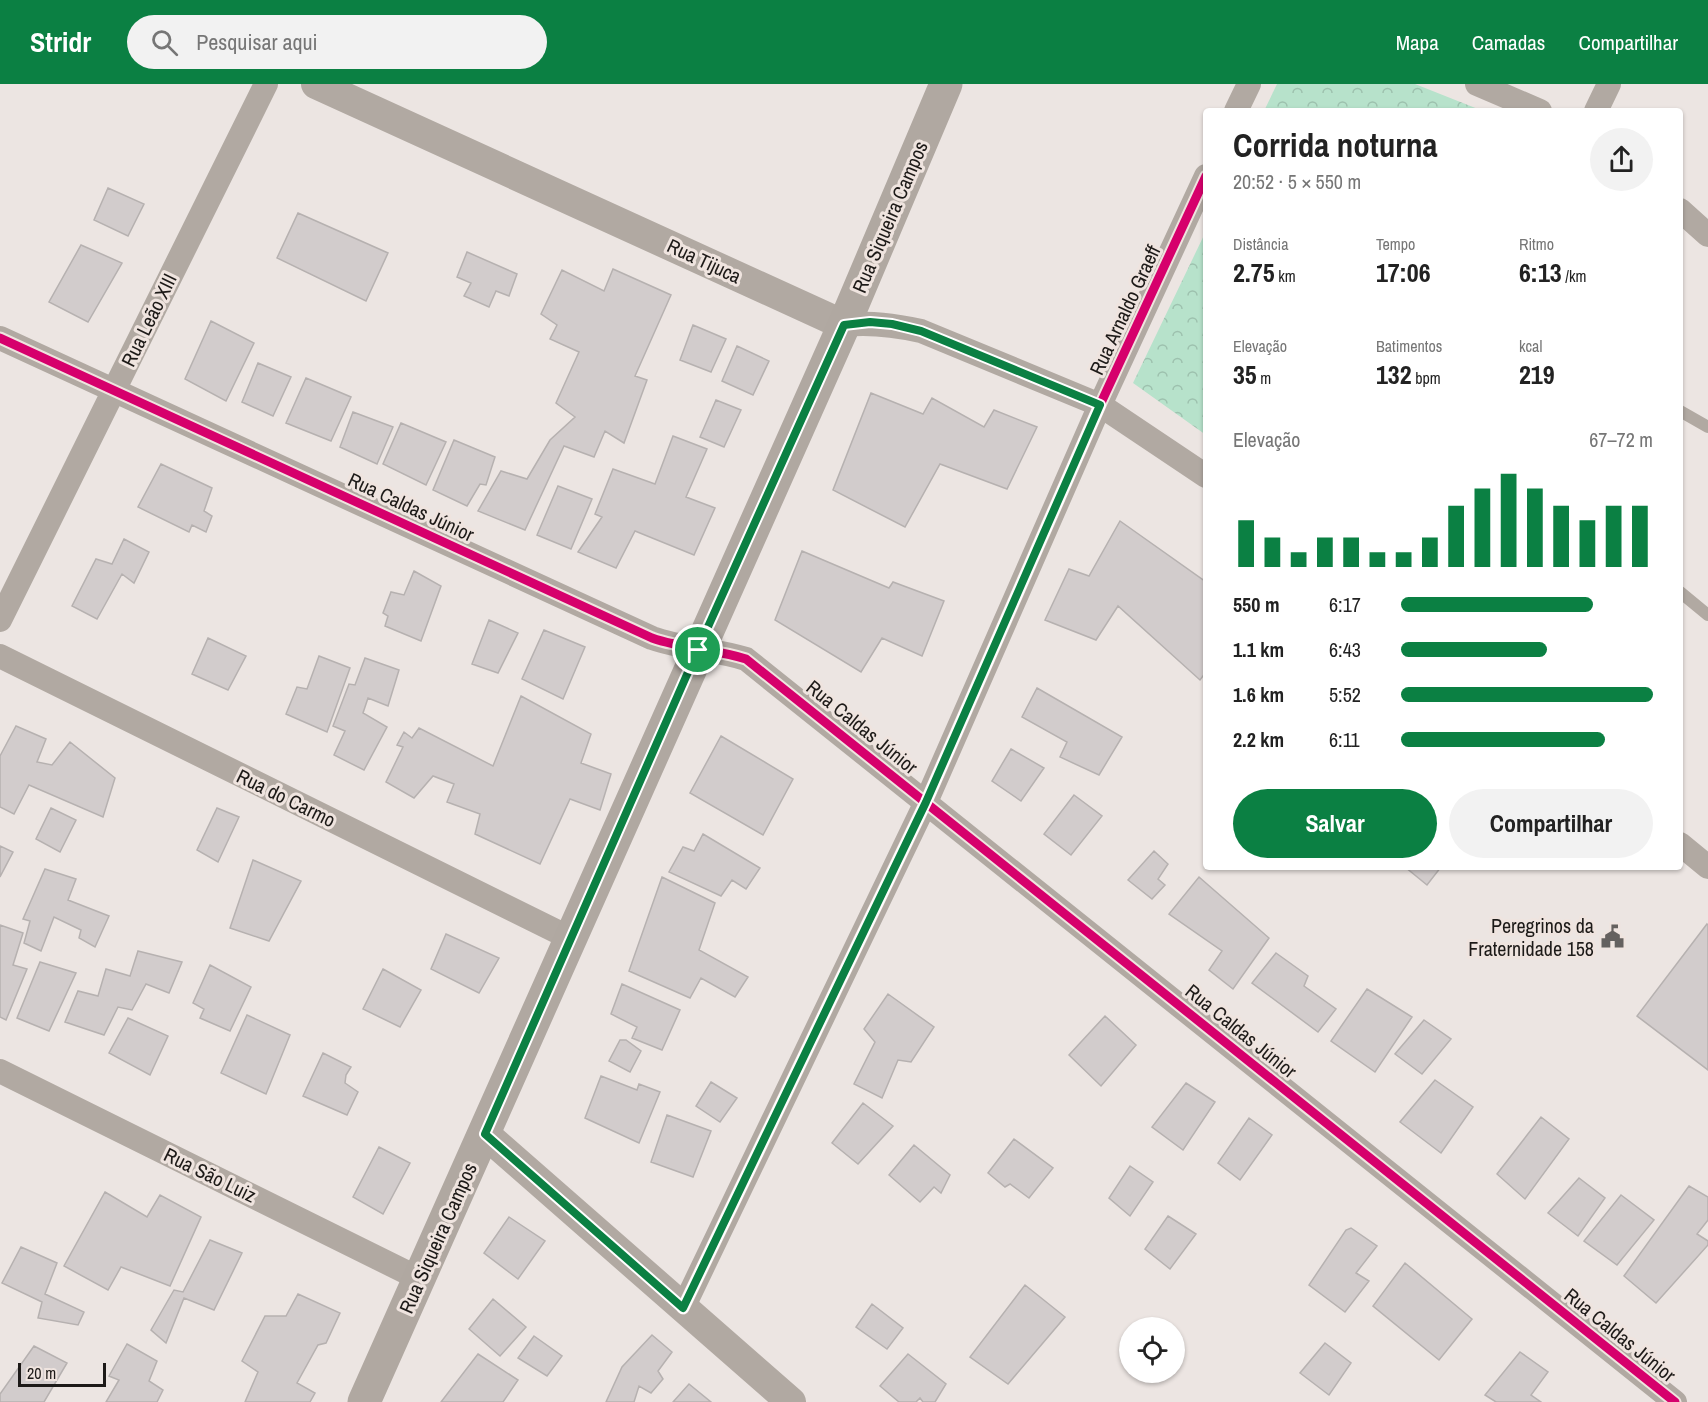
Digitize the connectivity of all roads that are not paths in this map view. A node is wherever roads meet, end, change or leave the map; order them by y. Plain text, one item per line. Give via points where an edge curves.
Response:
1 (266, 84) edge
2 (316, 84) edge
3 (946, 84) edge
4 (1249, 84) edge
5 (1477, 84) edge
6 (1609, 84) edge
7 (1237, 108) edge
8 (1533, 108) edge
9 (1597, 108) edge
10 (1203, 182) edge
11 (1683, 213) edge
12 (1708, 235) edge
13 (844, 325) junction
14 (0, 338) edge
15 (114, 391) junction
16 (1100, 405) junction
17 (1683, 413) edge
18 (1708, 427) edge
19 (1203, 474) edge
20 (1683, 594) edge
21 (1708, 615) edge
22 (0, 620) edge
23 (698, 650) junction
24 (0, 656) edge
25 (926, 802) junction
26 (1683, 846) edge
27 (1708, 867) edge
28 (572, 939) junction
29 (0, 1071) edge
30 (485, 1134) junction
31 (420, 1279) junction
32 (683, 1308) junction
33 (364, 1402) edge
34 (791, 1402) edge
35 (1675, 1402) edge

1 - 15 street, Rua Leão XIII
2 - 13 street, Rua Tijuca
3 - 13 main road, Rua Siqueira Campos
4 - 7 street
5 - 8 street
6 - 9 street
10 - 16 street, Rua Arnaldo Graeff
11 - 12 street
13 - 16 street, Rua Tijuca via 870,322 921,331
13 - 23 main road, Rua Siqueira Campos
14 - 15 street, Rua Caldas Júnior
15 - 22 street, Rua Leão XIII
15 - 23 street, Rua Caldas Júnior via 652,638
16 - 19 street, Rua Tijuca
16 - 25 street, Rua Arnaldo Graeff
17 - 18 lane
20 - 21 lane
23 - 25 street, Rua Caldas Júnior via 747,659
23 - 28 main road, Rua Siqueira Campos
24 - 28 street, Rua do Carmo
25 - 32 street, Rua Arnaldo Graeff
25 - 35 street, Rua Caldas Júnior
26 - 27 street
28 - 30 main road, Rua Siqueira Campos
29 - 31 street, Rua São Luiz
30 - 31 main road, Rua Siqueira Campos
30 - 32 street
31 - 33 main road, Rua Siqueira Campos
32 - 34 street

